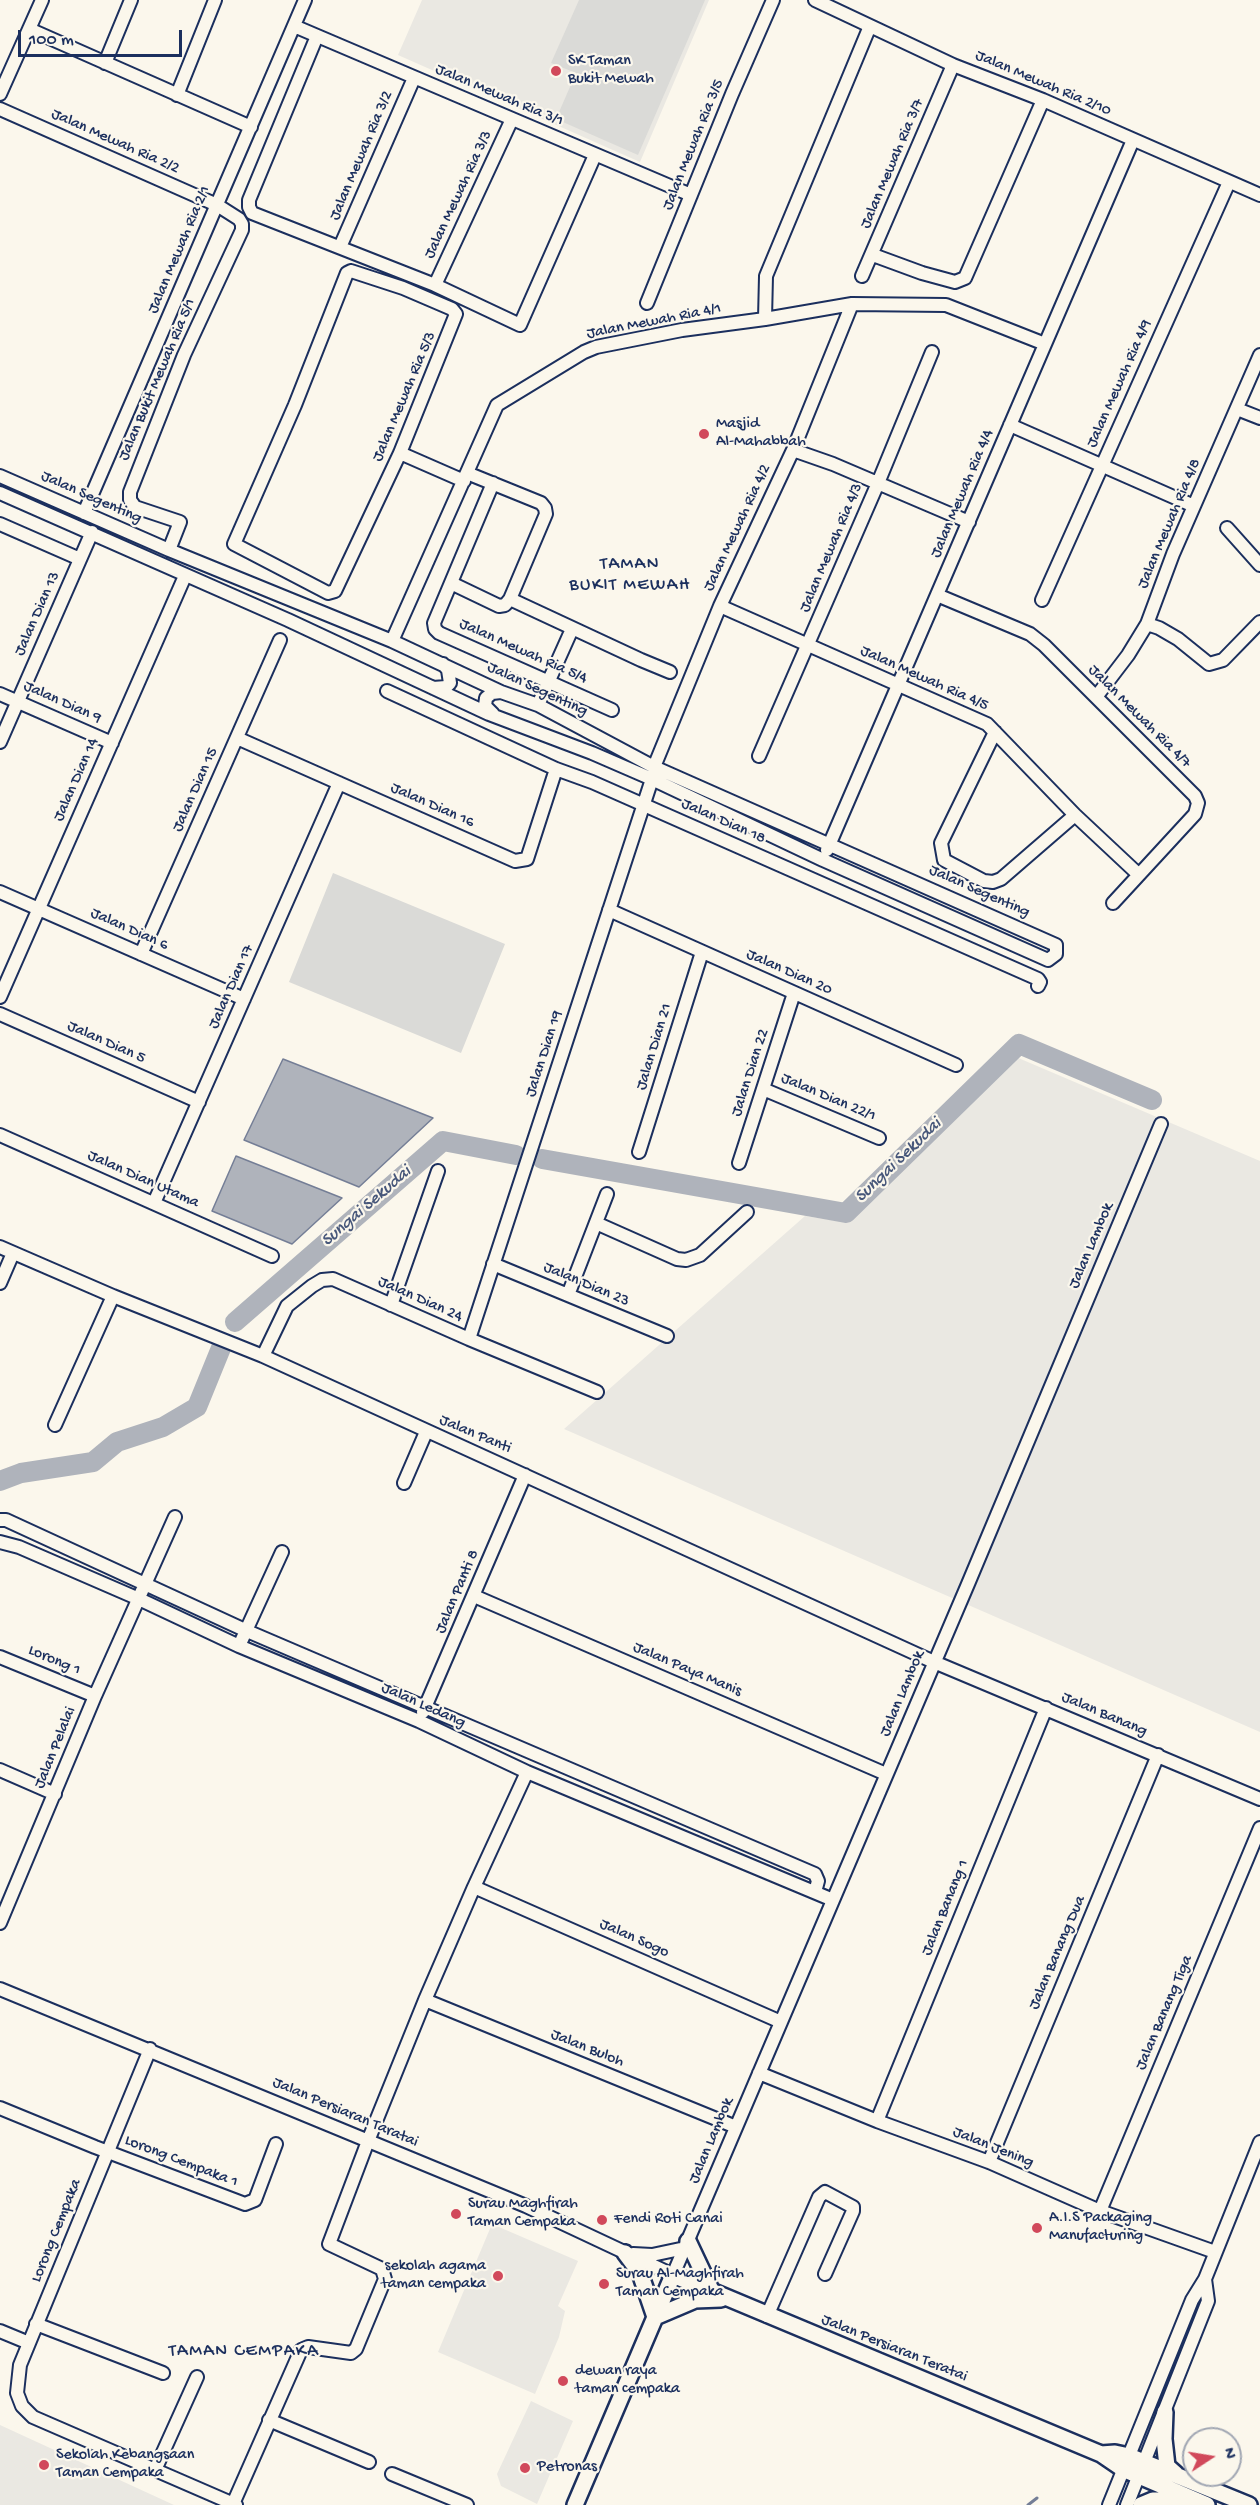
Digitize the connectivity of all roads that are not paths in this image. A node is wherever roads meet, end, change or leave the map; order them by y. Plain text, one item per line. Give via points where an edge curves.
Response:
1 (42, 0) edge
2 (131, 0) edge
3 (215, 0) edge
4 (305, 0) edge
5 (773, 0) edge
6 (815, 0) edge
7 (294, 26) junction
8 (870, 26) junction
9 (29, 29) junction
10 (317, 36) junction
11 (105, 63) junction
12 (953, 65) junction
13 (414, 78) junction
14 (0, 94) edge
15 (177, 94) junction
16 (1043, 100) junction
17 (0, 109) edge
18 (512, 119) junction
19 (251, 127) junction
20 (1133, 140) junction
21 (595, 154) junction
22 (1228, 182) junction
23 (691, 195) junction
24 (1260, 195) edge
25 (217, 205) junction
26 (340, 247) junction
27 (873, 255) junction
28 (862, 276) dead end
29 (435, 285) junction
30 (647, 303) dead end
31 (852, 304) junction
32 (765, 319) junction
33 (1045, 344) junction
34 (932, 352) dead end
35 (1260, 355) edge
36 (1237, 409) junction
37 (1260, 418) edge
38 (1010, 425) junction
39 (793, 450) junction
40 (400, 453) junction
41 (1101, 466) junction
42 (0, 476) edge
43 (465, 477) junction
44 (493, 483) junction
45 (878, 483) junction
46 (0, 493) edge
47 (1194, 506) junction
48 (84, 513) junction
49 (969, 522) junction
50 (0, 524) edge
51 (1227, 528) dead end
52 (92, 532) junction
53 (169, 550) junction
54 (80, 559) junction
55 (1260, 565) edge
56 (185, 576) junction
57 (451, 584) junction
58 (937, 595) junction
59 (510, 599) junction
60 (1042, 600) dead end
61 (720, 606) junction
62 (1260, 622) edge
63 (1147, 624) junction
64 (572, 629) junction
65 (280, 640) dead end
66 (392, 641) junction
67 (808, 645) junction
68 (442, 664) junction
69 (670, 672) dead end
70 (548, 682) junction
71 (898, 684) junction
72 (430, 687) junction
73 (387, 691) dead end
74 (501, 692) junction
75 (0, 694) edge
76 (1096, 697) junction
77 (18, 701) junction
78 (538, 705) junction
79 (612, 710) dead end
80 (497, 717) junction
81 (995, 732) junction
82 (237, 738) junction
83 (0, 742) edge
84 (112, 743) junction
85 (759, 756) dead end
86 (556, 769) junction
87 (653, 773) junction
88 (339, 783) junction
89 (643, 805) junction
90 (1075, 815) junction
91 (830, 844) junction
92 (823, 860) junction
93 (1138, 874) junction
94 (0, 892) edge
95 (1113, 903) dead end
96 (39, 909) junction
97 (609, 910) junction
98 (702, 952) junction
99 (141, 954) junction
100 (1038, 986) dead end
101 (794, 993) junction
102 (0, 997) edge
103 (244, 999) junction
104 (0, 1014) edge
105 (956, 1065) dead end
106 (763, 1089) junction
107 (199, 1102) junction
108 (1161, 1124) dead end
109 (0, 1134) edge
110 (879, 1138) dead end
111 (639, 1152) dead end
112 (739, 1163) dead end
113 (438, 1171) dead end
114 (607, 1194) dead end
115 (154, 1203) junction
116 (747, 1212) dead end
117 (596, 1223) junction
118 (0, 1247) edge
119 (13, 1253) junction
120 (273, 1256) dead end
121 (493, 1264) junction
122 (0, 1283) edge
123 (568, 1295) junction
124 (113, 1296) junction
125 (391, 1305) junction
126 (667, 1336) dead end
127 (469, 1339) junction
128 (263, 1356) junction
129 (597, 1392) dead end
130 (55, 1425) dead end
131 (426, 1432) junction
132 (525, 1475) junction
133 (404, 1483) dead end
134 (176, 1517) dead end
135 (0, 1520) edge
136 (0, 1542) edge
137 (282, 1552) dead end
138 (145, 1586) junction
139 (474, 1596) junction
140 (139, 1599) junction
141 (247, 1631) junction
142 (239, 1647) junction
143 (0, 1657) edge
144 (934, 1662) junction
145 (95, 1696) junction
146 (426, 1707) junction
147 (1046, 1708) junction
148 (418, 1721) junction
149 (1158, 1755) junction
150 (0, 1770) edge
151 (527, 1772) junction
152 (886, 1774) junction
153 (55, 1794) junction
154 (1260, 1799) edge
155 (1260, 1828) edge
156 (474, 1887) junction
157 (815, 1892) junction
158 (833, 1900) junction
159 (0, 1923) edge
160 (0, 1989) edge
161 (425, 2000) junction
162 (781, 2022) junction
163 (150, 2049) junction
164 (759, 2073) junction
165 (0, 2108) edge
166 (877, 2121) junction
167 (736, 2127) junction
168 (368, 2140) junction
169 (1260, 2142) edge
170 (276, 2144) dead end
171 (108, 2151) junction
172 (989, 2162) junction
173 (1100, 2211) junction
174 (686, 2245) junction
175 (1215, 2252) junction
176 (625, 2253) junction
177 (825, 2274) dead end
178 (673, 2276) junction
179 (1205, 2279) junction
180 (720, 2297) junction
181 (767, 2316) junction
182 (655, 2317) junction
183 (36, 2324) junction
184 (0, 2331) edge
185 (28, 2343) junction
186 (163, 2373) dead end
187 (197, 2377) dead end
188 (1165, 2412) junction
189 (269, 2420) junction
190 (369, 2462) dead end
191 (1126, 2462) junction
192 (1142, 2469) junction
193 (155, 2470) junction
194 (392, 2474) dead end
195 (1182, 2476) edge
196 (1182, 2480) edge
197 (1205, 2487) edge
198 (1200, 2502) edge
199 (234, 2504) edge
200 (467, 2505) edge
201 (575, 2505) edge
202 (1109, 2505) edge
203 (1127, 2505) edge
204 (1141, 2505) edge
205 (1249, 2505) edge

1 - 9 street
2 - 11 street
3 - 15 street
4 - 7 street, Jalan Mewah Ria 2/1
5 - 23 street, Jalan Mewah Ria 3/5
6 - 8 street, Jalan Mewah Ria 2/10
7 - 10 street, Jalan Mewah Ria 3/1
7 - 19 street, Jalan Mewah Ria 2/1
8 - 12 street, Jalan Mewah Ria 2/10
8 - 32 street via 766,276
9 - 11 street
9 - 14 street
10 - 13 street, Jalan Mewah Ria 3/1
10 - 26 street via 249,207 252,213
11 - 15 street
12 - 16 street, Jalan Mewah Ria 2/10
12 - 27 street, Jalan Mewah Ria 3/7
13 - 18 street, Jalan Mewah Ria 3/1
13 - 26 street, Jalan Mewah Ria 3/2
15 - 19 street
16 - 20 street, Jalan Mewah Ria 2/10
16 - 27 street via 965,278 955,282
17 - 25 street, Jalan Mewah Ria 2/2
18 - 21 street, Jalan Mewah Ria 3/1
18 - 29 street, Jalan Mewah Ria 3/3
19 - 25 street, Jalan Mewah Ria 2/1
20 - 22 street, Jalan Mewah Ria 2/10
20 - 33 street, Jalan Mewah Ria 4/4
21 - 23 street, Jalan Mewah Ria 3/1
21 - 29 street via 520,325
22 - 24 street, Jalan Mewah Ria 2/10
22 - 41 street, Jalan Mewah Ria 4/9
23 - 30 street, Jalan Mewah Ria 3/5
25 - 48 street, Jalan Mewah Ria 2/1
25 - 53 street, Jalan Bukit Mewah Ria 5/1 via 239,219 242,230 184,355 130,492 135,507 180,522
26 - 29 street
27 - 28 street, Jalan Mewah Ria 3/7
31 - 32 street, Jalan Mewah Ria 4/1
31 - 33 street, Jalan Mewah Ria 4/1 via 946,305
31 - 39 street, Jalan Mewah Ria 4/2
32 - 43 street, Jalan Mewah Ria 4/1 via 682,330 584,352 497,405
33 - 38 street, Jalan Mewah Ria 4/4
34 - 45 street, Jalan Mewah Ria 4/3
35 - 36 street, Jalan Mewah Ria 4/8
36 - 37 street
36 - 47 street, Jalan Mewah Ria 4/8
38 - 41 street
38 - 49 street, Jalan Mewah Ria 4/4
39 - 45 street
39 - 61 street, Jalan Mewah Ria 4/2
40 - 40 street, Jalan Mewah Ria 5/3 via 456,314 403,288 356,271 347,273 234,544 328,593 335,591
40 - 43 street
41 - 47 street
41 - 60 street, Jalan Mewah Ria 4/9
42 - 48 street, Jalan Segenting
43 - 44 street
43 - 66 street, Jalan Mewah Ria 4/1
44 - 57 street, Jalan Mewah Ria 5/4
44 - 59 street via 541,503 546,514
45 - 49 street
45 - 67 street, Jalan Mewah Ria 4/3
46 - 52 street, Jalan Segenting
47 - 63 street, Jalan Mewah Ria 4/8
48 - 53 street, Jalan Segenting
49 - 58 street, Jalan Mewah Ria 4/4
50 - 54 street
51 - 55 street
52 - 54 street, Jalan Dian 13
52 - 56 street, Jalan Segenting
53 - 66 street, Jalan Segenting
54 - 77 street, Jalan Dian 13
56 - 72 street, Jalan Segenting
56 - 84 street, Jalan Dian 14
57 - 59 street via 500,606
57 - 70 street, Jalan Mewah Ria 5/4 via 435,629
58 - 71 street, Jalan Mewah Ria 4/4
58 - 76 street, Jalan Mewah Ria 4/7 via 1030,634
59 - 64 street
61 - 67 street, Jalan Mewah Ria 4/5
61 - 87 street, Jalan Mewah Ria 4/2
62 - 63 street via 1223,660 1209,664 1178,639
63 - 76 street, Jalan Mewah Ria 4/8
64 - 69 street
64 - 70 street
65 - 82 street, Jalan Dian 15
66 - 68 street, Jalan Segenting
67 - 71 street, Jalan Mewah Ria 4/5
67 - 85 street, Jalan Mewah Ria 4/3
68 - 72 street via 448,670 450,682 446,687
68 - 74 street, Jalan Segenting
70 - 78 street
70 - 79 street, Jalan Mewah Ria 5/4
71 - 81 street, Jalan Mewah Ria 4/5 via 978,719
71 - 91 street, Jalan Mewah Ria 4/4
72 - 80 street, Jalan Segenting
73 - 86 street, Jalan Dian 18
74 - 78 street, Jalan Segenting
74 - 80 street via 486,698 485,706
75 - 77 street, Jalan Dian 9
76 - 93 street, Jalan Mewah Ria 4/7 via 1198,803 1195,814
77 - 83 street, Jalan Dian 13
77 - 84 street, Jalan Dian 9
78 - 87 street, Jalan Segenting
80 - 87 street, Jalan Segenting
81 - 90 street, Jalan Mewah Ria 4/5
81 - 90 street via 941,843 944,860 993,882
82 - 88 street, Jalan Dian 16
82 - 99 street, Jalan Dian 15
84 - 96 street, Jalan Dian 14
86 - 88 street, Jalan Dian 16 via 526,859 521,862
86 - 89 street, Jalan Dian 18
87 - 89 street, Jalan Dian 19
87 - 91 street, Jalan Segenting
87 - 92 street, Jalan Segenting
88 - 103 street, Jalan Dian 17
89 - 97 street, Jalan Dian 19
89 - 100 street, Jalan Dian 18 via 1038,979
90 - 93 street, Jalan Mewah Ria 4/5
91 - 92 street, Jalan Mewah Ria 4/4
91 - 92 street, Jalan Segenting via 1056,945 1056,954 1048,960
93 - 95 street, Jalan Mewah Ria 4/7
94 - 96 street, Jalan Dian 6
96 - 99 street, Jalan Dian 6
96 - 102 street, Jalan Dian 14
97 - 98 street, Jalan Dian 20
97 - 121 street, Jalan Dian 19
98 - 101 street, Jalan Dian 20
98 - 111 street, Jalan Dian 21
99 - 103 street, Jalan Dian 6
101 - 105 street, Jalan Dian 20
101 - 106 street, Jalan Dian 22
103 - 107 street, Jalan Dian 17
104 - 107 street, Jalan Dian 5
106 - 110 street, Jalan Dian 22/1
106 - 112 street, Jalan Dian 22
107 - 115 street, Jalan Dian 17
108 - 144 street, Jalan Lambok
109 - 115 street, Jalan Dian Utama
113 - 125 street
114 - 117 street
115 - 120 street, Jalan Dian Utama
116 - 117 street via 700,1255 686,1260
117 - 123 street
118 - 119 street, Jalan Panti
119 - 122 street
119 - 124 street, Jalan Panti
121 - 123 street, Jalan Dian 23
121 - 127 street, Jalan Dian 19
123 - 126 street, Jalan Dian 23
124 - 128 street, Jalan Panti
124 - 130 street
125 - 127 street, Jalan Dian 24
125 - 128 street, Jalan Dian 24 via 333,1279 322,1280 287,1306
127 - 129 street, Jalan Dian 24
128 - 131 street, Jalan Panti
131 - 132 street, Jalan Panti
131 - 133 street
132 - 139 street, Jalan Panti 8
132 - 144 street, Jalan Panti
134 - 138 street, Jalan Pelalai
135 - 138 street
136 - 140 street, Jalan Ledang
137 - 141 street
138 - 140 street, Jalan Pelalai
138 - 141 street
139 - 146 street, Jalan Panti 8
139 - 152 street, Jalan Paya Manis
140 - 142 street, Jalan Ledang
140 - 145 street, Jalan Pelalai
141 - 142 street
141 - 146 street
142 - 148 street, Jalan Ledang
143 - 145 street, Lorong 1
144 - 147 street, Jalan Banang
144 - 152 street, Jalan Lambok
145 - 153 street, Jalan Pelalai
146 - 148 street, Jalan Panti 8
146 - 157 street via 815,1874
147 - 149 street, Jalan Banang
147 - 166 street, Jalan Banang 1
148 - 151 street, Jalan Ledang
149 - 154 street, Jalan Banang
149 - 172 street, Jalan Banang Dua
150 - 153 street
151 - 156 street
151 - 157 street, Jalan Ledang
152 - 158 street, Jalan Lambok
153 - 159 street, Jalan Pelalai
155 - 173 street, Jalan Banang Tiga
156 - 161 street
156 - 162 street, Jalan Sogo
157 - 158 street, Jalan Ledang
158 - 162 street, Jalan Lambok
160 - 163 street, Jalan Persiaran Taratai
161 - 167 street, Jalan Buloh
161 - 168 street
162 - 164 street, Jalan Lambok
163 - 168 street, Jalan Persiaran Taratai
163 - 171 street, Lorong Cempaka
164 - 166 street, Jalan Jening
164 - 167 street, Jalan Lambok
165 - 171 street
166 - 172 street, Jalan Jening
167 - 174 street, Jalan Lambok
168 - 176 street, Jalan Persiaran Taratai via 526,2206
168 - 189 street via 328,2244 382,2269 385,2279 356,2349 351,2353 308,2347 301,2350
169 - 175 street
170 - 171 street, Lorong Cempaka 1 via 255,2200 245,2204
171 - 183 street, Lorong Cempaka
172 - 173 street, Jalan Jening
173 - 175 street, Jalan Jening
174 - 176 street via 652,2255
174 - 178 street, Jalan Lambok
174 - 180 main road
175 - 179 street
176 - 178 street, Jalan Persiaran Taratai
176 - 182 main road via 640,2273
177 - 181 street via 853,2207 825,2192 819,2197
178 - 180 main road, Jalan Persiaran Teratai
178 - 182 main road
179 - 188 street via 1208,2301
179 - 191 street via 1192,2300
180 - 181 main road, Jalan Persiaran Teratai
180 - 182 main road via 695,2300
181 - 191 main road, Jalan Persiaran Teratai
182 - 201 main road
183 - 185 street, Lorong Cempaka
183 - 186 street
184 - 185 street
185 - 193 street, Lorong Cempaka via 16,2385 26,2411
187 - 193 street
188 - 192 street
188 - 195 main road via 1167,2466
189 - 190 street
189 - 199 street
191 - 192 main road, Jalan Persiaran Teratai
191 - 202 street
192 - 196 main road
192 - 198 main road
192 - 203 street
193 - 199 street, Lorong Cempaka
194 - 200 street
197 - 205 main road
198 - 204 main road via 1168,2498

